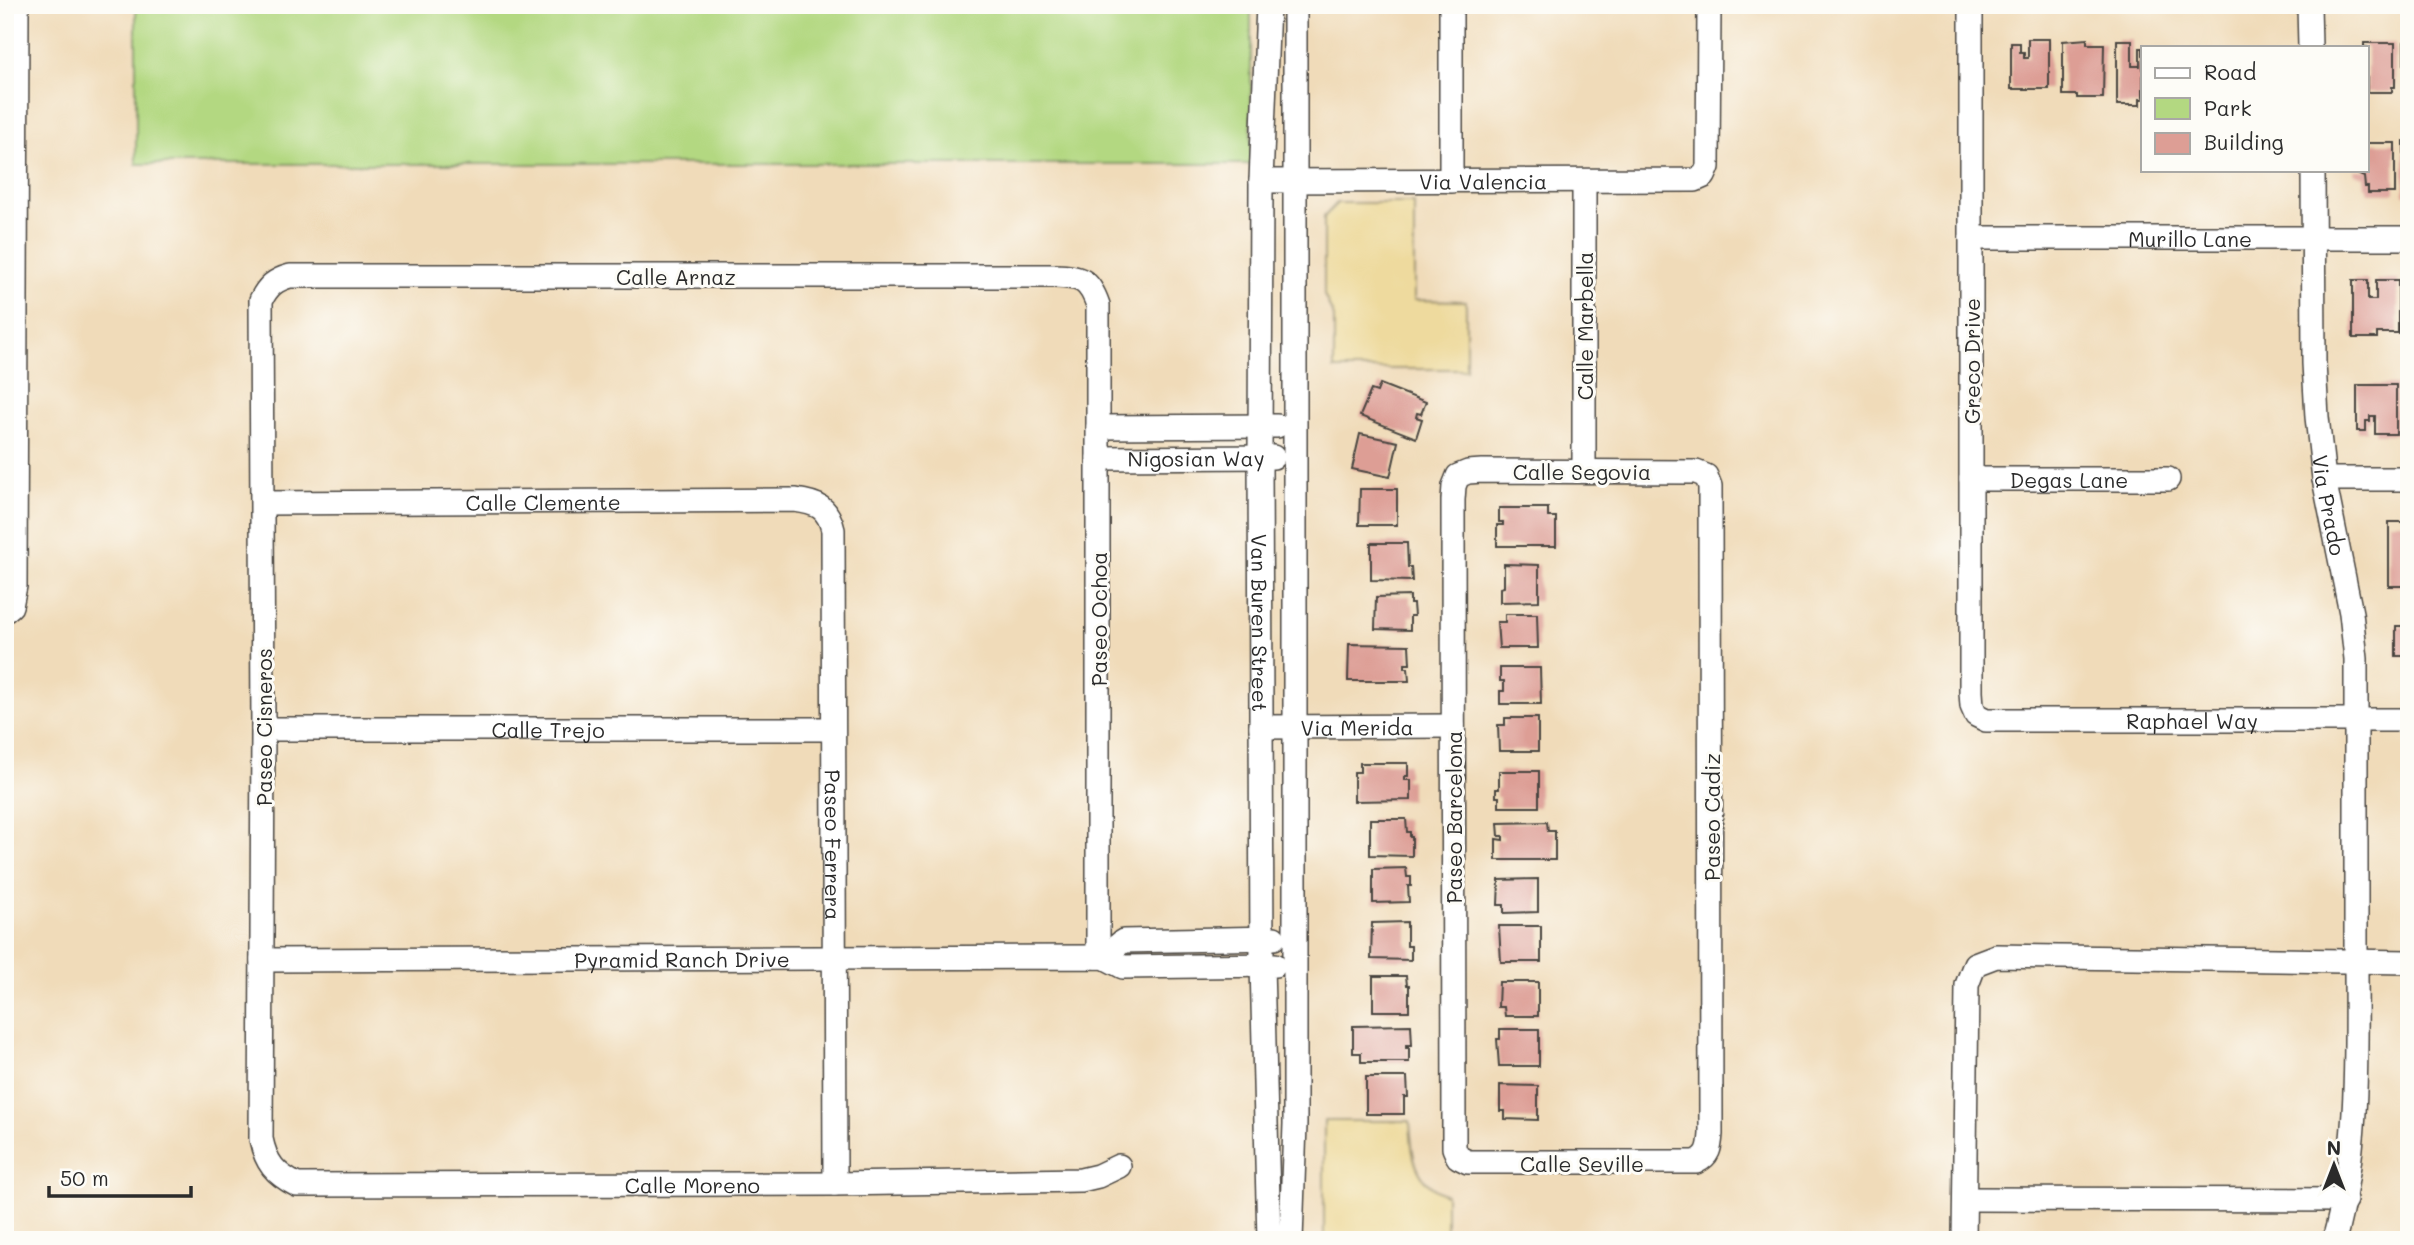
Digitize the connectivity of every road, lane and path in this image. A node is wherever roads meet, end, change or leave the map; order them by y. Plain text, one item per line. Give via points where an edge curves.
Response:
1 (17, 5) edge
2 (1268, 5) edge
3 (1295, 5) edge
4 (1451, 5) edge
5 (1709, 5) edge
6 (1971, 5) edge
7 (2309, 5) edge
8 (2310, 46) edge
9 (2313, 172) edge
10 (1261, 181) junction
11 (1296, 181) junction
12 (1451, 181) junction
13 (1584, 181) junction
14 (1971, 238) junction
15 (2314, 238) junction
16 (2409, 238) edge
17 (1088, 283) joint
18 (267, 289) joint
19 (1294, 425) junction
20 (1261, 426) junction
21 (1098, 427) junction
22 (1294, 456) junction
23 (1098, 458) junction
24 (1260, 458) junction
25 (1584, 471) junction
26 (1458, 476) joint
27 (1706, 476) joint
28 (1971, 479) junction
29 (2168, 480) dead end
30 (2324, 480) junction
31 (2409, 480) edge
32 (263, 503) junction
33 (822, 509) joint
34 (5, 611) edge
35 (1976, 715) joint
36 (2356, 720) junction
37 (2409, 720) edge
38 (1295, 726) junction
39 (1453, 726) junction
40 (1261, 727) junction
41 (263, 729) junction
42 (832, 729) junction
43 (1262, 938) junction
44 (1295, 938) junction
45 (832, 957) junction
46 (1101, 957) junction
47 (262, 960) junction
48 (2356, 962) junction
49 (2409, 962) edge
50 (1262, 965) junction
51 (1296, 965) junction
52 (1458, 1157) joint
53 (1706, 1157) joint
54 (271, 1165) joint
55 (1119, 1166) dead end
56 (835, 1184) junction
57 (1965, 1199) junction
58 (2345, 1200) junction
59 (1269, 1240) edge
60 (1292, 1240) edge
61 (1964, 1240) edge
62 (2334, 1240) edge

1 - 34 street via 15,586 11,606
2 - 10 street, Van Buren Street
3 - 11 street, Van Buren Street
4 - 12 street
5 - 13 street, Via Valencia via 1709,152 1704,176 1695,180
6 - 14 street, Greco Drive
7 - 8 street
9 - 15 street, Via Prado
10 - 11 street, Via Valencia
10 - 20 street, Van Buren Street
11 - 12 street, Via Valencia
11 - 19 street, Van Buren Street
12 - 13 street, Via Valencia
13 - 25 street, Calle Marbella
14 - 15 street, Murillo Lane
14 - 28 street, Greco Drive
15 - 16 street, Murillo Lane
15 - 30 street, Via Prado via 2314,363
17 - 18 street, Calle Arnaz via 1055,276 290,276
17 - 21 street, Paseo Ochoa via 1098,305
18 - 32 street, Paseo Cisneros via 261,300
19 - 20 street, Nigosian Way
19 - 22 street, Van Buren Street
20 - 21 street, Nigosian Way
20 - 24 street, Van Buren Street
21 - 23 street, Paseo Ochoa
22 - 24 street, Nigosian Way
22 - 38 street, Van Buren Street
23 - 24 street, Nigosian Way
23 - 46 street, Paseo Ochoa
24 - 40 street, Van Buren Street
25 - 26 street, Calle Segovia via 1482,471
25 - 27 street, Calle Segovia via 1682,471
26 - 39 street, Paseo Barcelona via 1453,500
27 - 53 street, Paseo Cadiz via 1710,486 1710,1148
28 - 29 street, Degas Lane
28 - 35 street, Greco Drive via 1971,692
30 - 31 street
30 - 36 street, Via Prado via 2351,613
32 - 33 street, Calle Clemente via 795,500
32 - 41 street, Paseo Cisneros
33 - 42 street, Paseo Ferrera via 833,530
35 - 36 street, Raphael Way via 1986,720
36 - 37 street, Raphael Way
36 - 48 street, Via Prado
38 - 39 street, Via Merida
38 - 40 street, Via Merida
38 - 44 street, Van Buren Street
39 - 52 street, Paseo Barcelona via 1453,1134
40 - 43 street, Van Buren Street
41 - 42 street, Calle Trejo
41 - 47 street, Paseo Cisneros
42 - 45 street, Paseo Ferrera
43 - 44 street, Pyramid Ranch Drive
43 - 46 street, Pyramid Ranch Drive via 1124,941
43 - 50 street, Van Buren Street
44 - 51 street, Van Buren Street
45 - 46 street, Pyramid Ranch Drive
45 - 47 street, Pyramid Ranch Drive
45 - 56 street, Paseo Ferrera
46 - 50 street, Pyramid Ranch Drive via 1124,967
47 - 54 street, Paseo Cisneros via 261,1139
48 - 49 street
48 - 57 street via 1996,956 1975,964 1967,985
48 - 58 street, Via Prado via 2354,1134
50 - 51 street, Pyramid Ranch Drive
50 - 59 street, Van Buren Street
51 - 60 street, Van Buren Street
52 - 53 street, Calle Seville via 1482,1163 1682,1163
54 - 56 street, Calle Moreno via 297,1185
55 - 56 street, Calle Moreno via 1081,1180
57 - 58 street
57 - 61 street
58 - 62 street, Via Prado

